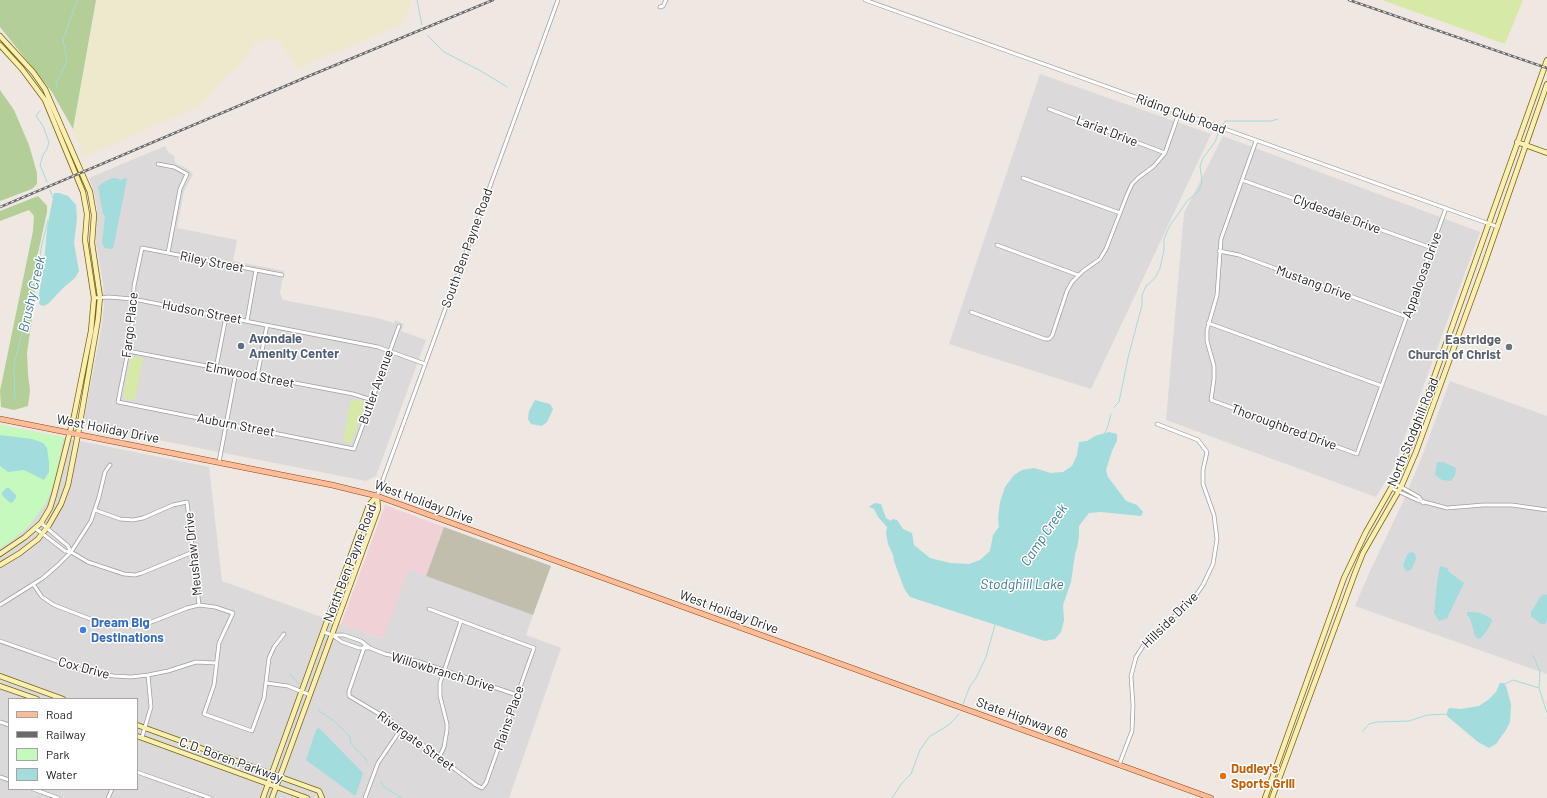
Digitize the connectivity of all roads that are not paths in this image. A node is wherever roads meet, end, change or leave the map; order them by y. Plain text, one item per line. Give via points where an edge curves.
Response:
1 (558, 0) edge
2 (666, 0) edge
3 (865, 0) edge
4 (660, 7) dead end
5 (0, 36) edge
6 (0, 45) edge
7 (1547, 60) edge
8 (1547, 84) edge
9 (1049, 109) dead end
10 (1179, 113) junction
11 (1256, 141) junction
12 (1517, 142) junction
13 (1526, 145) junction
14 (1165, 153) junction
15 (1547, 153) edge
16 (166, 160) dead end
17 (158, 164) dead end
18 (165, 165) junction
19 (1023, 178) dead end
20 (1242, 180) junction
21 (1446, 208) junction
22 (1120, 214) junction
23 (1489, 224) junction
24 (1498, 227) junction
25 (997, 245) dead end
26 (142, 248) joint
27 (1432, 248) junction
28 (1219, 252) junction
29 (168, 253) junction
30 (256, 270) junction
31 (282, 275) dead end
32 (1078, 275) junction
33 (100, 297) junction
34 (94, 298) junction
35 (133, 299) junction
36 (971, 312) dead end
37 (226, 317) junction
38 (1407, 317) junction
39 (247, 321) junction
40 (1208, 323) junction
41 (267, 325) junction
42 (399, 326) dead end
43 (128, 351) junction
44 (390, 351) junction
45 (425, 364) junction
46 (216, 368) junction
47 (236, 372) junction
48 (257, 376) junction
49 (1382, 386) junction
50 (372, 400) junction
51 (118, 402) joint
52 (0, 419) edge
53 (226, 424) junction
54 (1157, 424) dead end
55 (70, 433) junction
56 (78, 434) junction
57 (354, 448) joint
58 (1357, 454) joint
59 (219, 462) junction
60 (110, 465) dead end
61 (1394, 483) junction
62 (1391, 488) junction
63 (1400, 489) junction
64 (377, 496) junction
65 (95, 510) junction
66 (1547, 510) edge
67 (41, 523) junction
68 (35, 528) junction
69 (47, 529) junction
70 (42, 534) junction
71 (354, 546) junction
72 (364, 549) junction
73 (6, 550) junction
74 (71, 552) junction
75 (193, 552) junction
76 (0, 554) edge
77 (10, 559) junction
78 (0, 564) edge
79 (33, 584) junction
80 (0, 605) edge
81 (199, 605) junction
82 (429, 609) dead end
83 (461, 621) junction
84 (324, 632) junction
85 (284, 634) dead end
86 (332, 635) junction
87 (0, 641) edge
88 (365, 646) junction
89 (826, 659) joint
90 (216, 663) junction
91 (444, 670) junction
92 (148, 675) junction
93 (0, 676) edge
94 (266, 683) junction
95 (0, 686) edge
96 (302, 692) junction
97 (310, 695) junction
98 (517, 695) junction
99 (34, 698) edge
100 (60, 698) edge
101 (138, 725) edge
102 (145, 728) junction
103 (401, 729) junction
104 (139, 737) edge
105 (439, 758) junction
106 (1120, 765) junction
107 (138, 772) edge
108 (272, 774) junction
109 (280, 777) junction
110 (268, 784) junction
111 (276, 787) junction
112 (482, 788) joint
113 (36, 790) edge
114 (58, 798) edge
115 (210, 798) edge
116 (263, 798) edge
117 (272, 798) edge
118 (307, 798) edge
119 (322, 798) edge
120 (365, 798) edge
121 (1211, 798) edge
122 (1265, 798) edge
123 (1272, 798) edge

1 - 45 street, South Ben Payne Road
2 - 4 street
3 - 10 street, Riding Club Road
5 - 33 street via 45,89 90,192 94,215 92,244
6 - 34 street via 22,69 44,100 82,192 87,214 85,240
7 - 12 street, North Stodghill Road
8 - 13 street, North Stodghill Road
9 - 14 street, Lariat Drive
10 - 11 street, Riding Club Road
10 - 14 street
11 - 20 street
11 - 21 street, Riding Club Road
12 - 13 street
12 - 23 street, North Stodghill Road
13 - 15 street
13 - 24 street, North Stodghill Road
14 - 22 street via 1132,184
16 - 18 street
17 - 18 street
18 - 29 street via 187,174 180,189
19 - 22 street
20 - 27 street, Clydesdale Drive
20 - 28 street via 1224,228
21 - 23 street, Riding Club Road
21 - 27 street, Appaloosa Drive
22 - 32 street via 1100,259
23 - 24 street, Riding Club Road
23 - 61 street, North Stodghill Road
24 - 63 street, North Stodghill Road via 1416,452
25 - 32 street
26 - 29 street, Riley Street
26 - 35 street, Fargo Place
27 - 38 street, Appaloosa Drive
28 - 38 street, Mustang Drive via 1239,255
28 - 40 street via 1217,294
29 - 30 street, Riley Street
30 - 31 street, Riley Street
30 - 39 street
32 - 36 street via 1067,291 1049,339 1045,340
33 - 34 street, Hudson Street
33 - 35 street, Hudson Street
33 - 56 street
34 - 55 street
35 - 37 street, Hudson Street
35 - 43 street, Fargo Place
37 - 39 street, Hudson Street
37 - 46 street
38 - 49 street, Appaloosa Drive
39 - 41 street, Hudson Street
40 - 49 street
40 - 58 street, Thoroughbred Drive via 1207,341 1214,366 1211,400
41 - 44 street, Hudson Street
41 - 48 street
42 - 44 street, Butler Avenue
43 - 46 street, Elmwood Street
43 - 51 street, Fargo Place
44 - 45 street, Hudson Street
44 - 50 street, Butler Avenue
45 - 64 street, South Ben Payne Road
46 - 47 street, Elmwood Street
47 - 48 street, Elmwood Street
47 - 53 street
48 - 50 street, Elmwood Street
49 - 58 street, Appaloosa Drive
50 - 57 street, Butler Avenue
51 - 53 street, Auburn Street
52 - 55 main road, West Holiday Drive
53 - 57 street, Auburn Street
53 - 59 street
54 - 106 street, Hillside Drive via 1198,440 1206,452 1203,484 1214,516 1217,543 1213,564 1194,598 1145,643 1136,657 1131,676 1132,731
55 - 56 main road, West Holiday Drive
55 - 67 street via 50,508
56 - 59 main road, West Holiday Drive
56 - 69 street via 65,495
59 - 64 main road, West Holiday Drive
60 - 65 street via 105,472
61 - 62 street, North Stodghill Road
61 - 63 street
62 - 63 street
62 - 122 street, North Stodghill Road via 1344,578
63 - 66 street via 1423,503 1448,508 1512,505
63 - 123 street, North Stodghill Road via 1363,553 1355,572
64 - 71 street, North Ben Payne Road via 369,505
64 - 72 street, North Ben Payne Road via 378,509
64 - 89 main road, West Holiday Drive
65 - 74 street
65 - 75 street, Meushaw Drive via 120,519 133,520 187,502
67 - 68 street
67 - 69 street
68 - 70 street
68 - 73 street
69 - 70 street
69 - 74 street via 68,546
70 - 74 street via 65,551
70 - 77 street
71 - 72 street
71 - 84 street, North Ben Payne Road
72 - 86 street, North Ben Payne Road
73 - 76 street
73 - 77 street
74 - 75 street via 88,562 132,575
74 - 79 street via 52,571
75 - 81 street, Meushaw Drive
77 - 78 street
79 - 80 street
79 - 81 street via 42,597 54,605 93,620 118,625 149,623
81 - 90 street via 215,607 233,614 219,644
82 - 83 street
83 - 91 street
83 - 98 street, Plains Place via 534,648
84 - 86 street, Willowbranch Drive
84 - 96 street, North Ben Payne Road
85 - 94 street via 269,658
86 - 88 street, Willowbranch Drive via 344,635 361,641
86 - 88 street, Willowbranch Drive via 359,648
86 - 97 street, North Ben Payne Road
87 - 92 street, Cox Drive via 96,674 125,677
88 - 91 street, Willowbranch Drive
88 - 103 street, Rivergate Street via 349,696
89 - 106 main road, State Highway 66
90 - 92 street, Cox Drive via 196,662
90 - 94 street via 213,689 204,714 252,731 263,702
91 - 98 street, Willowbranch Drive
91 - 105 street via 440,696 447,730 444,748
92 - 102 street via 151,706
93 - 100 street
94 - 96 street
95 - 99 street
96 - 97 street
96 - 108 street, North Ben Payne Road
97 - 109 street, North Ben Payne Road
98 - 112 street, Plains Place
101 - 102 street, C.D. Boren Parkway
102 - 104 street
102 - 108 street, C.D. Boren Parkway
103 - 105 street, Rivergate Street
103 - 120 street via 382,756
104 - 110 street, C.D. Boren Parkway
105 - 112 street, Rivergate Street
106 - 121 main road, State Highway 66
107 - 115 street
108 - 109 street, C.D. Boren Parkway
108 - 110 street, North Ben Payne Road
109 - 111 street, North Ben Payne Road
109 - 119 street, C.D. Boren Parkway via 319,791
110 - 111 street, C.D. Boren Parkway
110 - 116 street, North Ben Payne Road
111 - 117 street, North Ben Payne Road
111 - 118 street, C.D. Boren Parkway
113 - 114 street

